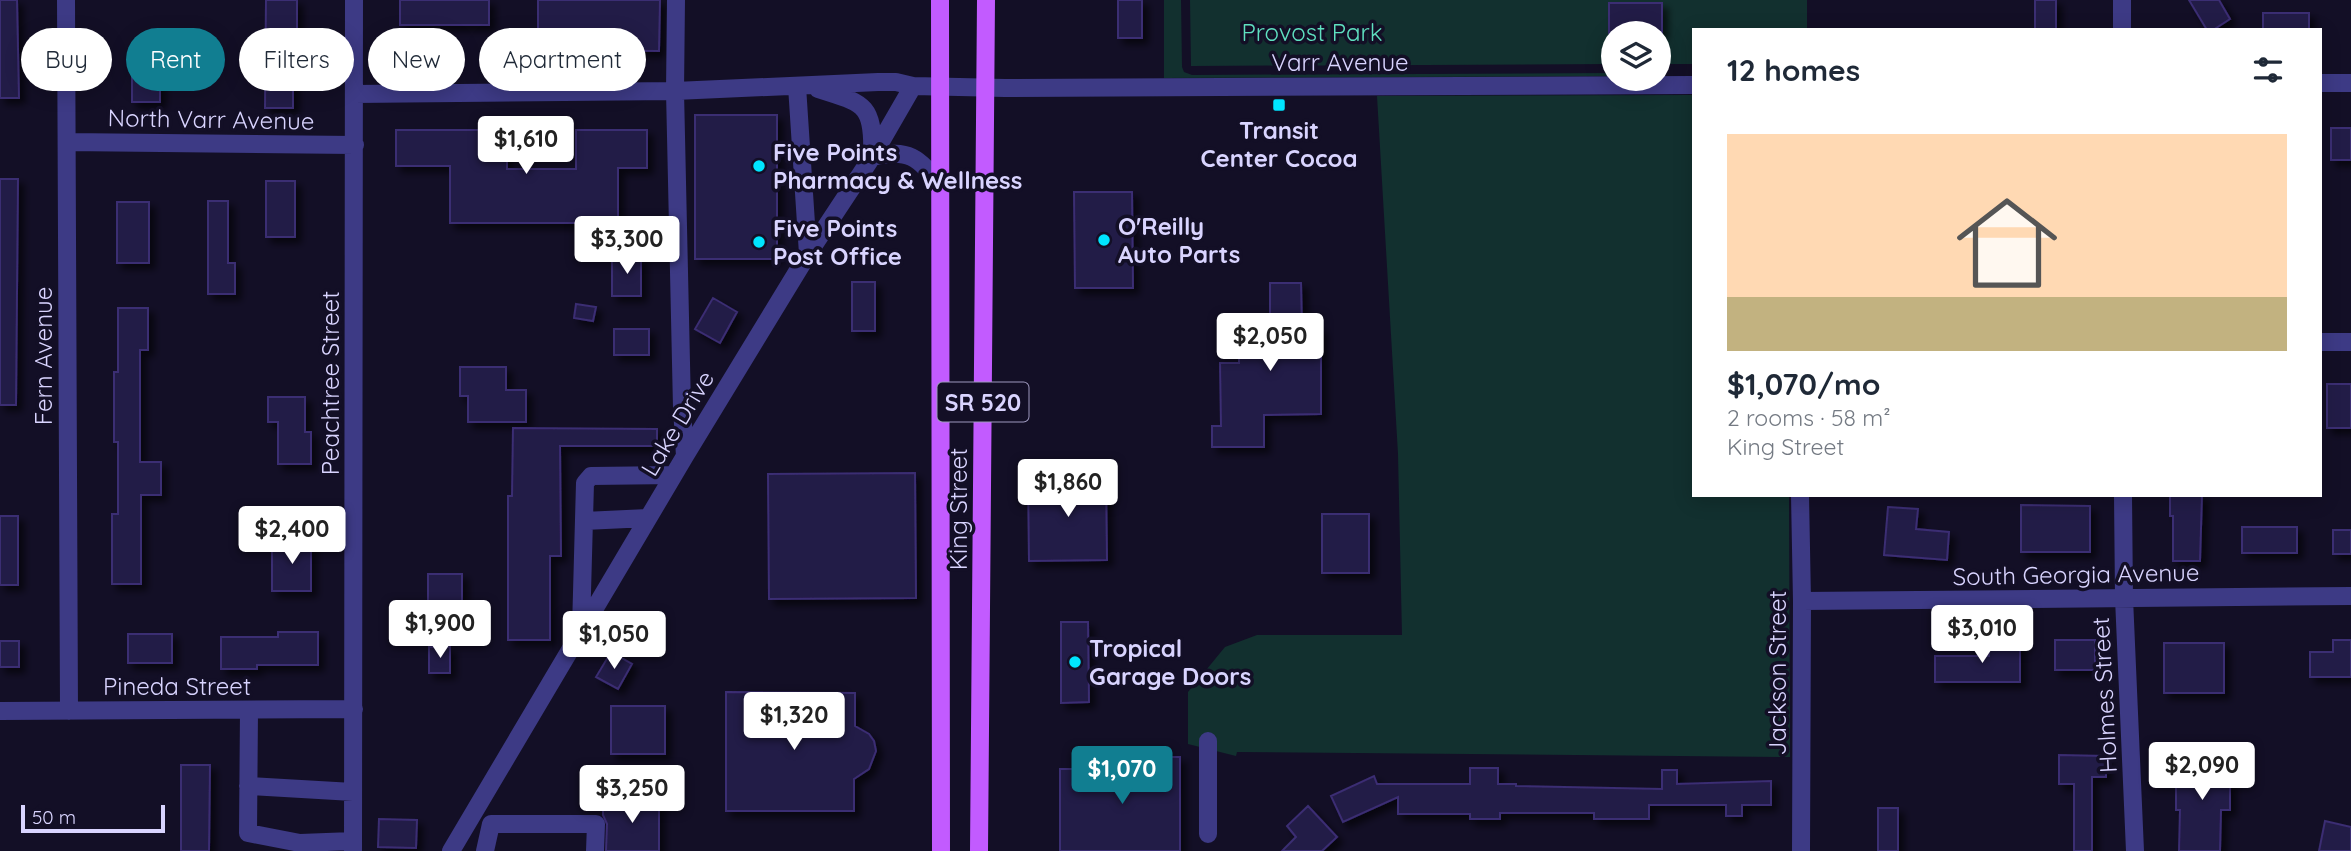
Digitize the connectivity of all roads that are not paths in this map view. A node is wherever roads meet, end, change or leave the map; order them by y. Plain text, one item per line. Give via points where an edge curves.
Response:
1 (66, 0) edge
2 (354, 0) edge
3 (676, 0) edge
4 (940, 0) edge
5 (986, 0) edge
6 (2122, 0) edge
7 (2122, 28) edge
8 (2322, 83) edge
9 (2351, 83) edge
10 (1692, 85) edge
11 (802, 86) junction
12 (913, 86) junction
13 (939, 86) junction
14 (986, 88) junction
15 (675, 91) junction
16 (354, 94) junction
17 (67, 142) junction
18 (355, 145) junction
19 (872, 157) junction
20 (941, 186) junction
21 (808, 254) junction
22 (2322, 342) edge
23 (2351, 342) edge
24 (685, 456) junction
25 (674, 475) junction
26 (1800, 497) edge
27 (2123, 497) edge
28 (648, 518) junction
29 (584, 521) junction
30 (2351, 596) edge
31 (2124, 598) junction
32 (1802, 601) junction
33 (581, 631) junction
34 (354, 709) junction
35 (249, 710) junction
36 (0, 711) edge
37 (69, 711) junction
38 (1208, 741) dead end
39 (247, 786) junction
40 (353, 792) junction
41 (1208, 834) dead end
42 (456, 844) edge
43 (353, 846) edge
44 (486, 846) edge
45 (595, 851) edge
46 (942, 851) edge
47 (979, 851) edge
48 (1801, 851) edge
49 (2135, 851) edge

1 - 17 street, Fern Avenue
2 - 16 street, Peachtree Street
3 - 15 street
4 - 13 main road, King Street / SR 520
5 - 14 main road, King Street / SR 520
6 - 7 street
8 - 9 street
10 - 14 street, Varr Avenue
11 - 12 street via 896,82
11 - 15 street
11 - 19 street via 857,102 867,112 873,131
11 - 21 street
12 - 13 street
12 - 19 street, Lake Drive
13 - 14 street
13 - 20 main road, King Street / SR 520
14 - 47 main road, King Street / SR 520
15 - 16 street
15 - 24 street
16 - 18 street, Peachtree Street
17 - 18 street, North Varr Avenue
17 - 37 street, Fern Avenue
18 - 34 street, Peachtree Street
19 - 20 street via 912,156
19 - 21 street, Lake Drive
20 - 46 main road, King Street / SR 520
21 - 24 street, Lake Drive
22 - 23 street
24 - 25 street, Lake Drive
25 - 28 street, Lake Drive
25 - 29 street via 591,476 585,483
26 - 32 street, Jackson Street
27 - 31 street, Holmes Street
28 - 29 street
28 - 33 street, Lake Drive
29 - 33 street
30 - 31 street, South Georgia Avenue
31 - 32 street, South Georgia Avenue
31 - 49 street, Holmes Street
32 - 48 street, Jackson Street
33 - 42 street, Lake Drive
34 - 35 street, Pineda Street
34 - 40 street, Peachtree Street
35 - 37 street, Pineda Street
35 - 39 street
36 - 37 street, Pineda Street
38 - 41 street
39 - 40 street
39 - 43 street via 248,832 300,843
40 - 43 street, Peachtree Street
42 - 44 street
44 - 45 street via 491,824 596,824

